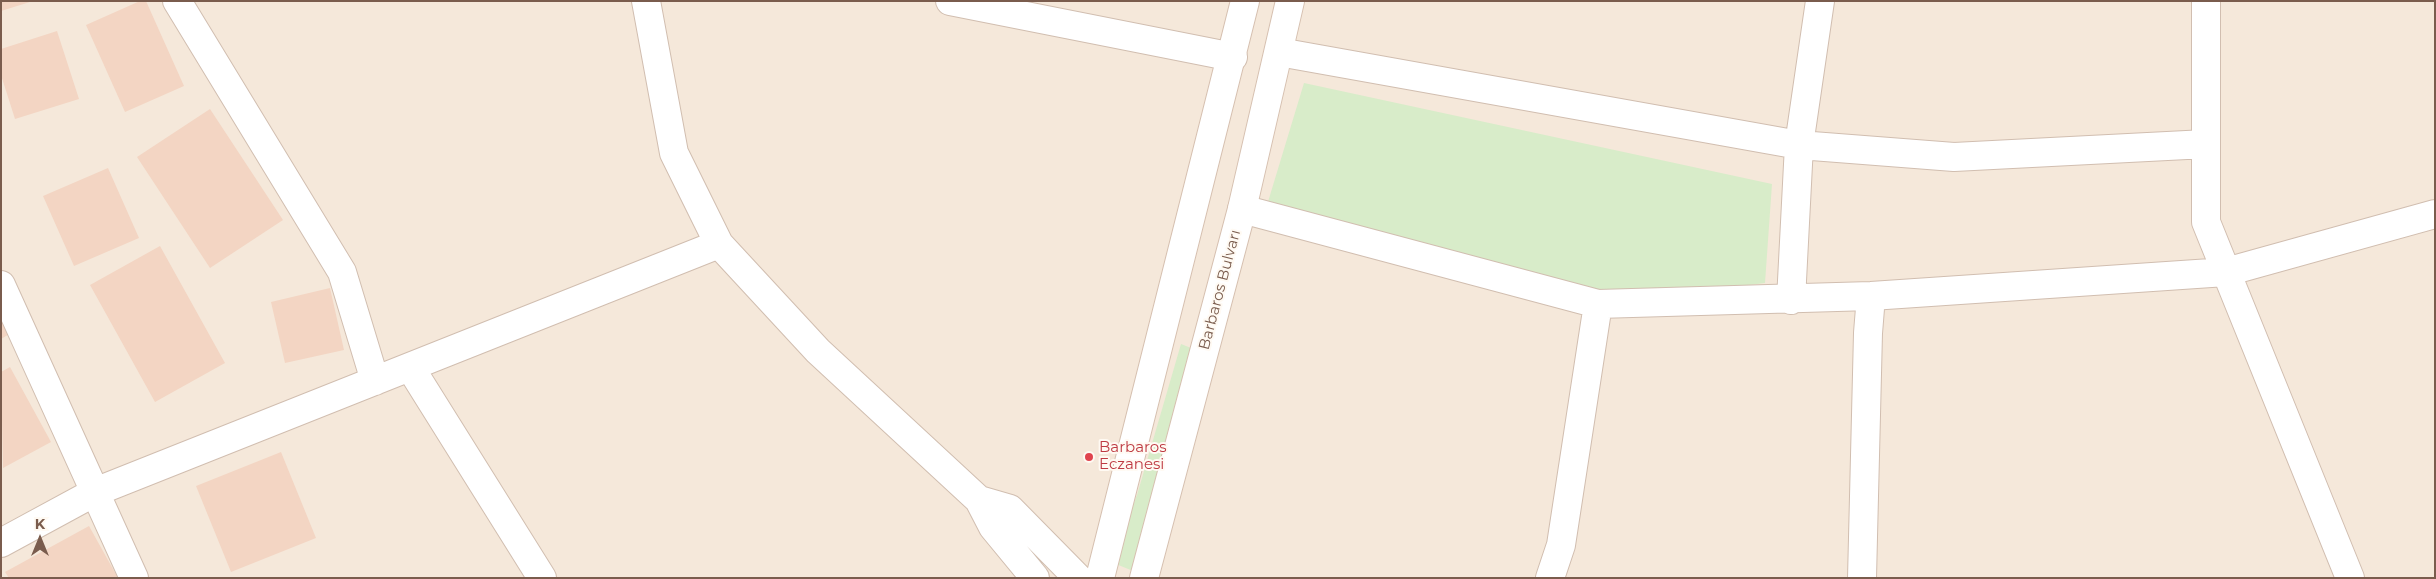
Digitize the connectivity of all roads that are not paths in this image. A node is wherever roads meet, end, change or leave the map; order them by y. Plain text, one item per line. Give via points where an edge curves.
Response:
1 (177, 1) edge
2 (646, 1) edge
3 (950, 1) edge
4 (1245, 1) edge
5 (1290, 1) edge
6 (1820, 1) edge
7 (2206, 1) edge
8 (996, 5) edge
9 (1278, 52) junction
10 (1232, 57) junction
11 (2206, 144) junction
12 (1799, 145) junction
13 (1242, 209) junction
14 (2435, 214) edge
15 (719, 244) junction
16 (2226, 272) junction
17 (1, 285) edge
18 (1872, 296) junction
19 (1791, 300) junction
20 (1598, 304) junction
21 (410, 367) junction
22 (375, 381) junction
23 (95, 492) junction
24 (978, 500) junction
25 (1, 544) edge
26 (134, 578) edge
27 (542, 578) edge
28 (1035, 578) edge
29 (1078, 578) edge
30 (1100, 578) edge
31 (1144, 578) edge
32 (1550, 578) edge
33 (1862, 578) edge
34 (2350, 578) edge

1 - 22 street via 342,272
2 - 15 street via 674,153
3 - 8 street
4 - 10 street
5 - 9 street, Barbaros Bulvarı
6 - 12 street
7 - 11 street
8 - 10 street
9 - 12 street
9 - 13 street, Barbaros Bulvarı
10 - 30 street
11 - 12 street via 1954,157
11 - 16 street via 2206,222
12 - 19 street
13 - 20 street
13 - 31 street, Barbaros Bulvarı
14 - 16 street
15 - 21 street
15 - 24 street via 818,351
16 - 18 street
16 - 34 street
17 - 23 street
18 - 19 street
18 - 33 street via 1868,333
19 - 20 street
20 - 32 street via 1561,545
21 - 22 street
21 - 27 street
22 - 23 street
23 - 25 street
23 - 26 street
24 - 28 street via 993,527
24 - 29 street via 1010,509

